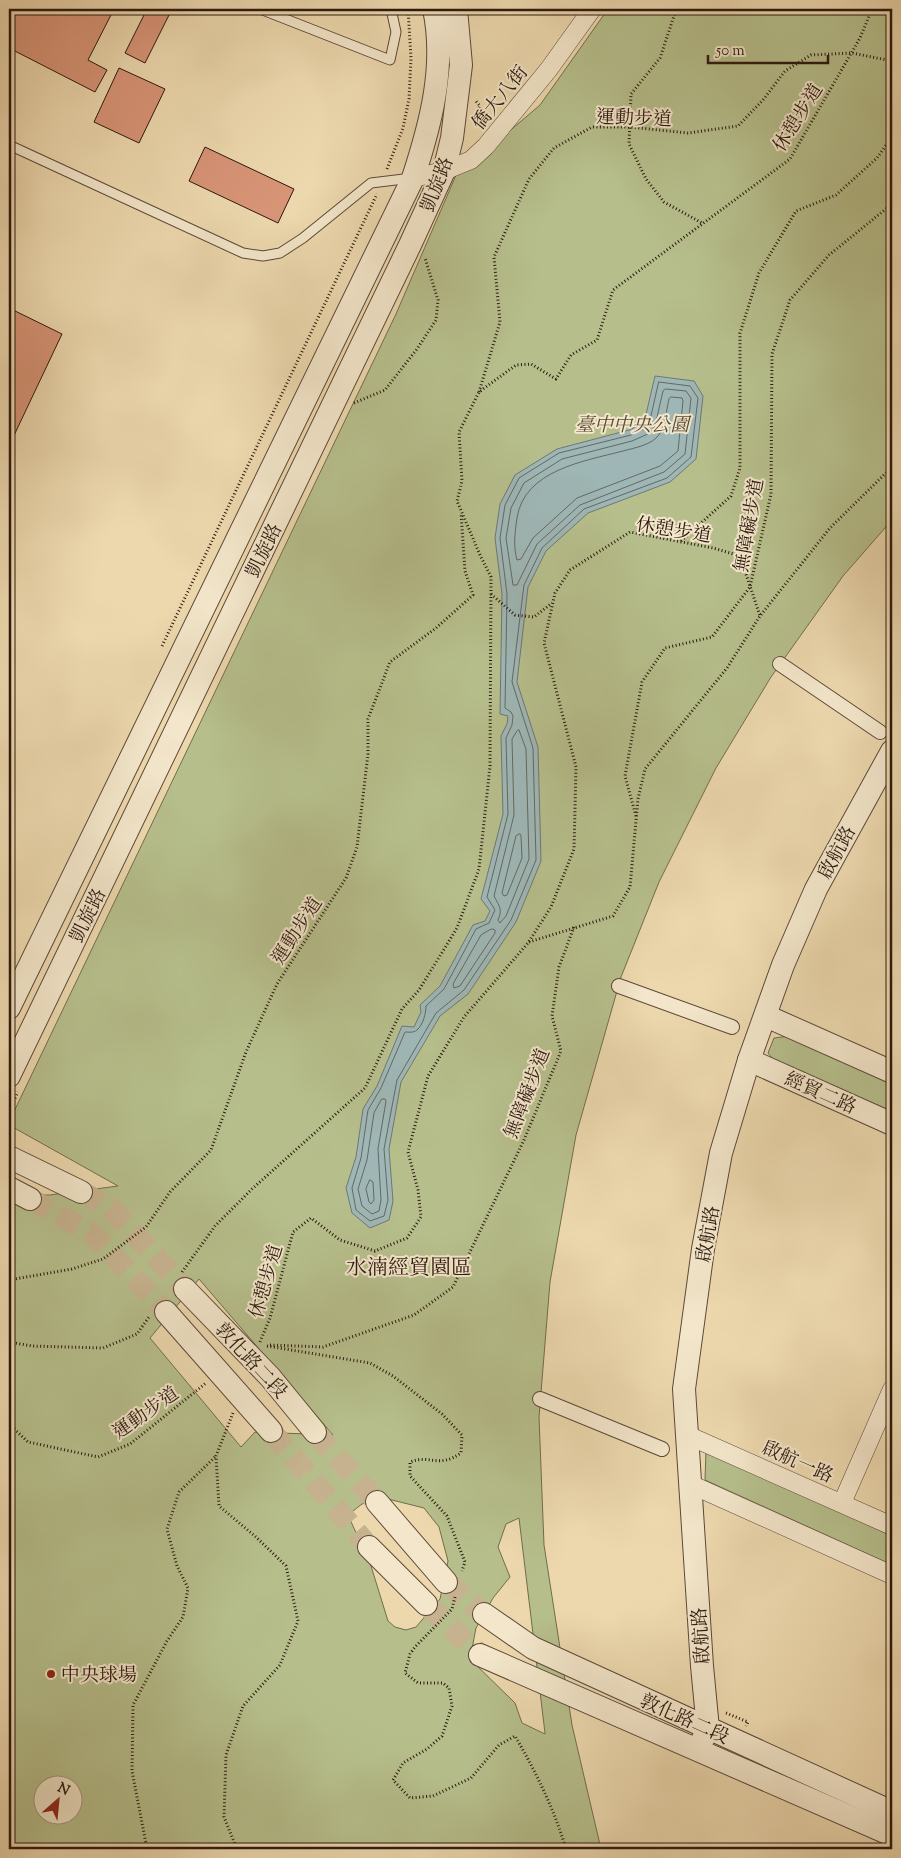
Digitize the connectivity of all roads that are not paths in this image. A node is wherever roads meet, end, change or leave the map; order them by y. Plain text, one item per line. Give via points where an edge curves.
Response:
1 (260, 9) edge
2 (391, 9) edge
3 (434, 9) edge
4 (456, 9) edge
5 (592, 9) edge
6 (9, 145) edge
7 (444, 171) junction
8 (413, 178) junction
9 (780, 664) dead end
10 (880, 732) dead end
11 (892, 753) edge
12 (619, 986) dead end
13 (9, 1008) edge
14 (766, 1016) junction
15 (732, 1027) dead end
16 (749, 1060) junction
17 (892, 1072) edge
18 (9, 1076) edge
19 (892, 1124) edge
20 (9, 1157) edge
21 (9, 1188) edge
22 (81, 1192) tunnel mouth
23 (30, 1199) tunnel mouth
24 (184, 1281) tunnel mouth
25 (160, 1312) tunnel mouth
26 (892, 1389) edge
27 (540, 1399) dead end
28 (271, 1432) tunnel mouth
29 (315, 1432) tunnel mouth
30 (687, 1435) junction
31 (662, 1449) dead end
32 (690, 1484) junction
33 (377, 1502) tunnel mouth
34 (842, 1503) junction
35 (892, 1526) edge
36 (369, 1547) tunnel mouth
37 (892, 1575) edge
38 (446, 1582) tunnel mouth
39 (426, 1604) tunnel mouth
40 (484, 1614) tunnel mouth
41 (480, 1654) tunnel mouth
42 (708, 1729) junction
43 (698, 1749) junction
44 (892, 1812) edge
45 (892, 1835) edge

1 - 2 lane via 390,60 396,32
3 - 8 street, 凱旋路 via 438,58 436,88 427,137
4 - 7 street, 凱旋路 via 461,65 452,138
5 - 7 street, 僑大八街 via 549,69 486,146 471,160
6 - 8 lane via 243,253 263,256 280,253 303,238 371,183
7 - 8 street, 僑大八街
7 - 18 street, 凱旋路
8 - 13 street, 凱旋路
9 - 10 street
11 - 14 street, 啟航路 via 816,889 783,965
12 - 15 street
14 - 16 street, 啟航路
14 - 17 street
16 - 19 street, 經貿二路
16 - 30 street, 啟航路 via 722,1153 703,1249 684,1389
20 - 22 street
21 - 23 street
24 - 29 street, 敦化路二段
25 - 28 street, 敦化路二段 via 219,1372
26 - 34 street
27 - 31 street
30 - 32 street, 啟航路
30 - 34 street, 啟航一路
32 - 37 street
32 - 42 street, 啟航路
33 - 38 street
34 - 35 street, 啟航一路
36 - 39 street
40 - 42 street, 敦化路二段 via 533,1648
41 - 43 street, 敦化路二段
42 - 43 street
42 - 44 street, 敦化路二段
43 - 45 street, 敦化路二段

